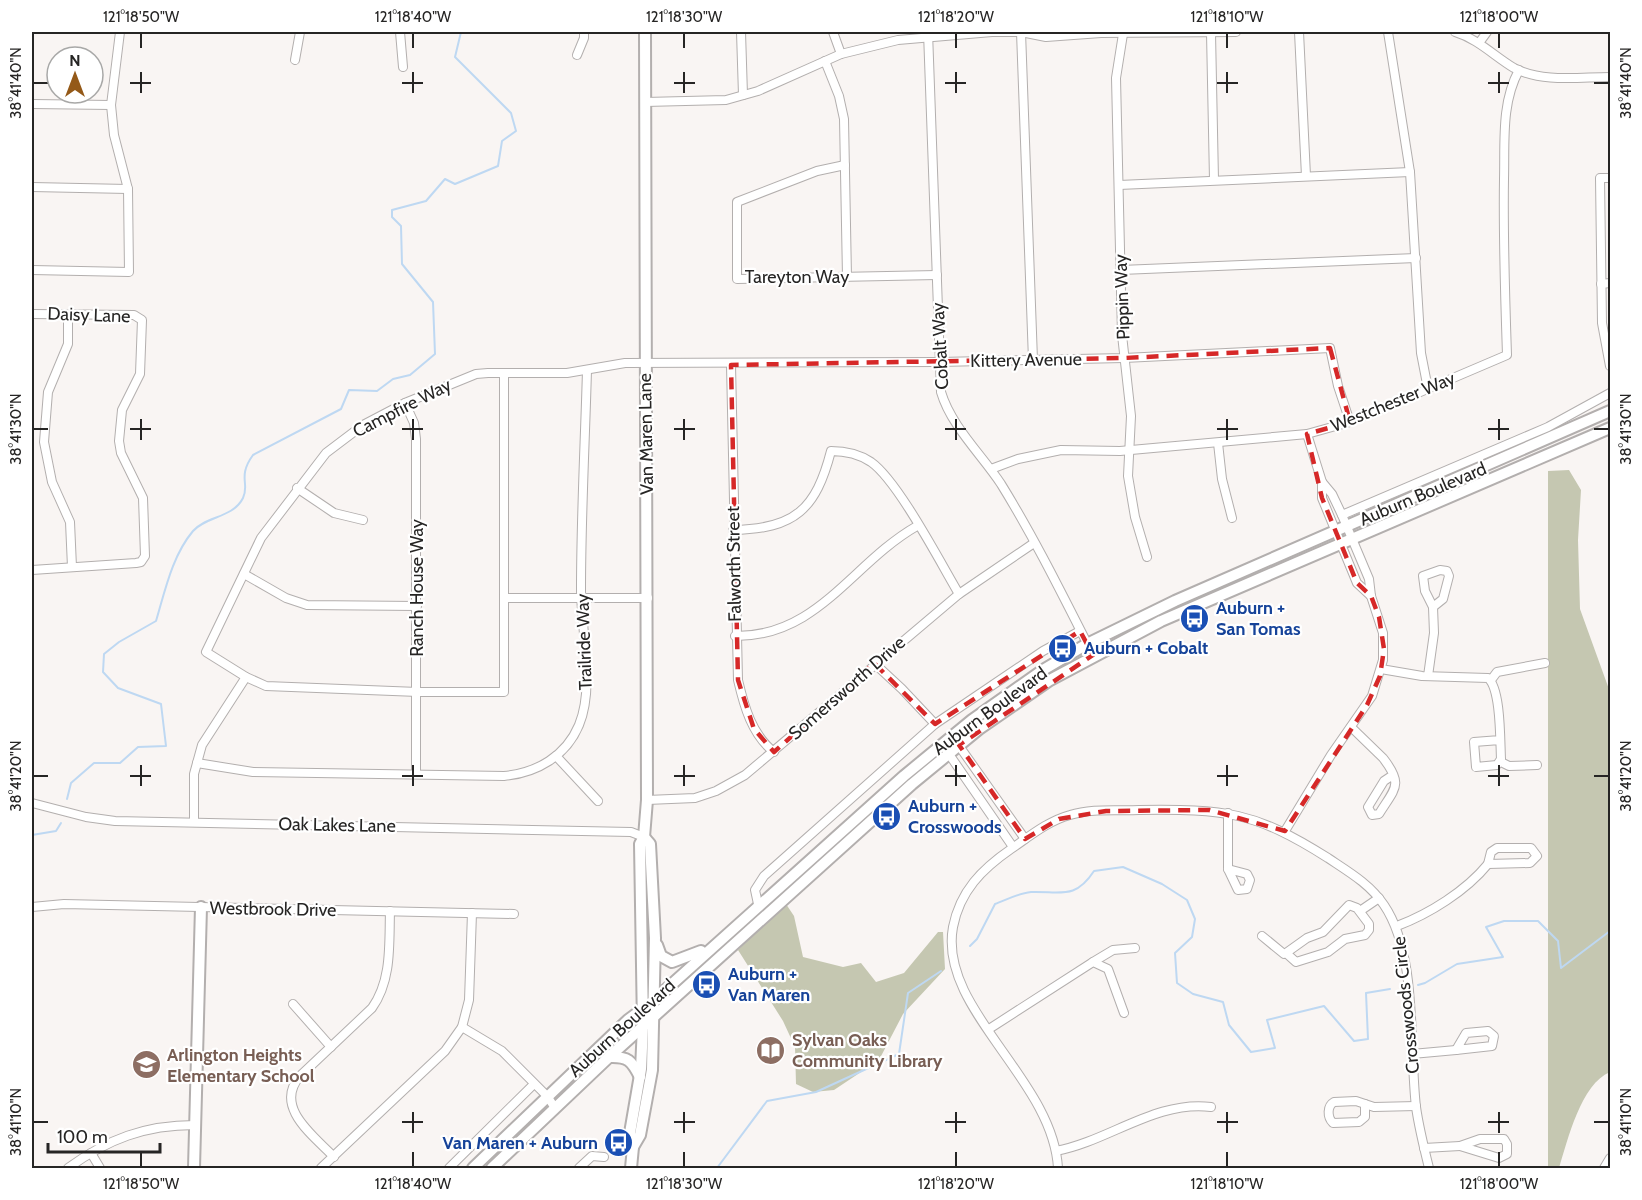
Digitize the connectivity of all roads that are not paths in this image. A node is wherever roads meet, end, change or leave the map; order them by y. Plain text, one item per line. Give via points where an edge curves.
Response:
1 (120, 32) edge
2 (300, 32) edge
3 (400, 32) edge
4 (584, 32) edge
5 (645, 32) edge
6 (741, 32) edge
7 (832, 32) edge
8 (1021, 32) edge
9 (1236, 32) edge
10 (1299, 32) edge
11 (1388, 32) edge
12 (1455, 32) edge
13 (1487, 32) edge
14 (1211, 33) junction
15 (1123, 34) junction
16 (928, 35) edge
17 (1479, 43) junction
18 (840, 54) junction
19 (578, 55) dead end
20 (295, 60) dead end
21 (825, 60) junction
22 (403, 67) dead end
23 (1519, 70) junction
24 (1611, 77) edge
25 (743, 95) junction
26 (645, 102) junction
27 (32, 104) edge
28 (111, 105) junction
29 (845, 165) junction
30 (1410, 172) junction
31 (1306, 176) junction
32 (1611, 178) edge
33 (1214, 180) junction
34 (1119, 184) junction
35 (32, 187) edge
36 (129, 189) junction
37 (1416, 258) junction
38 (32, 270) edge
39 (1121, 270) junction
40 (937, 275) junction
41 (847, 277) junction
42 (1611, 283) edge
43 (1601, 284) junction
44 (32, 314) edge
45 (68, 315) junction
46 (1124, 358) junction
47 (1033, 360) junction
48 (939, 362) junction
49 (645, 363) junction
50 (731, 365) junction
51 (1611, 366) edge
52 (587, 370) junction
53 (504, 373) junction
54 (1428, 389) junction
55 (1611, 393) edge
56 (405, 403) junction
57 (1611, 411) edge
58 (1350, 422) junction
59 (1611, 428) edge
60 (1307, 434) junction
61 (1218, 443) junction
62 (1129, 450) junction
63 (991, 469) junction
64 (1322, 482) junction
65 (297, 488) junction
66 (1342, 515) junction
67 (1232, 518) dead end
68 (363, 520) dead end
69 (917, 526) junction
70 (1347, 526) junction
71 (733, 530) junction
72 (1336, 531) junction
73 (1353, 537) junction
74 (1034, 543) junction
75 (1341, 543) junction
76 (1147, 557) dead end
77 (72, 567) junction
78 (32, 570) edge
79 (244, 574) junction
80 (959, 594) junction
81 (581, 597) junction
82 (1371, 597) junction
83 (504, 598) junction
84 (648, 598) junction
85 (417, 606) junction
86 (1433, 607) junction
87 (1080, 631) junction
88 (735, 636) junction
89 (1087, 644) junction
90 (1093, 655) junction
91 (874, 663) junction
92 (1545, 663) dead end
93 (1381, 669) junction
94 (1428, 676) junction
95 (246, 677) junction
96 (1491, 680) junction
97 (418, 692) junction
98 (935, 724) junction
99 (1350, 727) junction
100 (952, 736) junction
101 (1500, 740) junction
102 (959, 745) junction
103 (945, 749) junction
104 (774, 752) junction
105 (556, 756) junction
106 (1501, 762) junction
107 (197, 763) junction
108 (1537, 765) dead end
109 (416, 774) junction
110 (1393, 775) junction
111 (648, 800) junction
112 (598, 801) dead end
113 (32, 803) edge
114 (1228, 813) junction
115 (194, 822) junction
116 (1285, 831) junction
117 (644, 837) junction
118 (1024, 839) junction
119 (1013, 847) junction
120 (1488, 864) junction
121 (1228, 869) dead end
122 (641, 884) junction
123 (1379, 898) junction
124 (758, 904) junction
125 (32, 907) edge
126 (201, 907) junction
127 (390, 911) junction
128 (1360, 911) junction
129 (472, 913) junction
130 (514, 914) dead end
131 (655, 918) junction
132 (1397, 926) junction
133 (1262, 936) dead end
134 (655, 938) junction
135 (712, 946) junction
136 (1135, 948) dead end
137 (1286, 953) junction
138 (1093, 962) junction
139 (652, 1002) junction
140 (293, 1004) dead end
141 (642, 1010) junction
142 (1124, 1013) dead end
143 (648, 1023) junction
144 (462, 1027) junction
145 (989, 1029) junction
146 (331, 1047) junction
147 (1456, 1050) junction
148 (1412, 1054) junction
149 (609, 1057) junction
150 (640, 1077) junction
151 (534, 1084) junction
152 (547, 1096) junction
153 (1365, 1104) junction
154 (1416, 1106) junction
155 (1211, 1107) dead end
156 (555, 1108) junction
157 (195, 1125) junction
158 (1460, 1146) junction
159 (633, 1147) junction
160 (1424, 1148) junction
161 (1056, 1151) junction
162 (91, 1153) junction
163 (334, 1157) junction
164 (604, 1157) dead end
165 (1611, 1158) edge
166 (68, 1168) edge
167 (100, 1168) edge
168 (194, 1168) edge
169 (321, 1168) edge
170 (449, 1168) edge
171 (473, 1168) edge
172 (492, 1168) edge
173 (579, 1168) edge
174 (632, 1168) edge
175 (1058, 1168) edge
176 (1429, 1168) edge
177 (1604, 1168) edge

1 - 28 street
2 - 20 street
3 - 22 street
4 - 19 street
5 - 26 main road, Van Maren Lane
6 - 25 street
7 - 18 street
8 - 15 street via 1046,37
8 - 16 street
8 - 47 street
9 - 14 street
10 - 31 street
11 - 30 street
12 - 17 street
13 - 17 street
14 - 15 street
14 - 33 street
15 - 34 street, Pippin Way via 1116,78
16 - 18 street
16 - 40 street, Cobalt Way
17 - 23 street
18 - 21 street
21 - 25 street
21 - 29 street via 842,107
23 - 24 street via 1542,77
23 - 54 street, Westchester Way via 1505,114 1503,236 1507,355
25 - 26 street via 704,102
26 - 49 main road, Van Maren Lane
27 - 28 street
28 - 36 street via 114,135
29 - 41 street
29 - 41 street, Tareyton Way via 818,171 737,202 737,279
30 - 31 street
30 - 37 street
31 - 33 street
32 - 43 street via 1600,178
33 - 34 street
34 - 39 street, Pippin Way
35 - 36 street
36 - 38 street via 129,272
37 - 39 street
37 - 54 street via 1421,353
39 - 46 street, Pippin Way
40 - 41 street, Tareyton Way
40 - 48 street, Cobalt Way
42 - 43 street
43 - 51 street via 1602,323
44 - 45 street, Daisy Lane
45 - 77 street via 65,356 46,405 44,442 52,482 70,522
45 - 77 street, Daisy Lane via 134,315 142,323 140,374 122,410 119,441 142,498 144,558 136,563
46 - 47 street, Kittery Avenue
46 - 58 street, Kittery Avenue via 1330,348
46 - 62 street, Pippin Way via 1131,416
47 - 48 street, Kittery Avenue
48 - 50 street, Kittery Avenue
48 - 63 street, Cobalt Way via 944,402
49 - 50 street, Kittery Avenue
49 - 52 street, Campfire Way
49 - 84 main road, Van Maren Lane
50 - 71 street, Falworth Street
52 - 53 street, Campfire Way
52 - 81 street, Trailride Way
53 - 56 street, Campfire Way via 464,377
53 - 83 street
54 - 58 street, Westchester Way
55 - 66 street via 1548,427
56 - 65 street, Campfire Way via 338,442
56 - 85 street, Ranch House Way via 416,439
57 - 70 main road, Auburn Boulevard
58 - 60 street, Westchester Way
59 - 73 main road, Auburn Boulevard
60 - 61 street, Westchester Way
60 - 64 street
61 - 62 street, Westchester Way
61 - 67 street via 1223,488
62 - 63 street, Westchester Way via 1053,452
62 - 76 street, Pippin Way via 1130,497
63 - 74 street, Cobalt Way
64 - 66 street
64 - 72 street via 1322,498
65 - 68 street via 334,513
65 - 79 street, Campfire Way via 265,532
66 - 70 street
69 - 71 street via 882,472 858,455 831,451 816,495 799,513 772,525
69 - 80 street
69 - 88 street via 893,541 802,620 765,635
70 - 72 main road, Auburn Boulevard
70 - 73 street
71 - 88 street, Falworth Street
72 - 75 street
72 - 89 main road, Auburn Boulevard
73 - 75 main road, Auburn Boulevard
73 - 82 street via 1370,579
74 - 80 street, Somersworth Drive
74 - 87 street, Cobalt Way
75 - 82 street via 1357,583
75 - 90 main road, Auburn Boulevard
77 - 78 street, Daisy Lane
79 - 85 street via 307,605
79 - 95 street, Campfire Way via 206,652
80 - 91 street, Somersworth Drive
81 - 83 street
81 - 84 street
81 - 105 street, Trailride Way via 586,696 579,725
82 - 93 street via 1383,633
83 - 97 street via 504,692
84 - 111 main road, Van Maren Lane
85 - 97 street, Ranch House Way
86 - 86 street via 1443,599 1447,571 1423,576
86 - 94 street
87 - 89 street, Cobalt Way
87 - 98 street via 1043,651
88 - 104 street, Falworth Street via 738,680 747,713 763,743
89 - 90 street, Cobalt Way
89 - 100 main road, Auburn Boulevard
90 - 102 main road, Auburn Boulevard via 1023,698
91 - 98 street
91 - 104 street, Somersworth Drive
92 - 96 street via 1497,672
93 - 94 street
93 - 99 street via 1372,696
94 - 96 street via 1483,676
95 - 97 street via 266,686 287,689
95 - 107 street via 202,745
96 - 101 street via 1496,687
97 - 109 street, Ranch House Way
98 - 124 street via 764,876 755,890
99 - 110 street via 1383,758
99 - 116 street
100 - 102 street
100 - 103 main road, Auburn Boulevard
101 - 106 street
101 - 106 street via 1474,742 1476,767
102 - 103 main road, Auburn Boulevard
102 - 118 street
103 - 119 street
103 - 124 main road, Auburn Boulevard
103 - 143 main road, Auburn Boulevard
104 - 111 street, Somersworth Drive via 716,791 695,798
105 - 109 street, Trailride Way via 516,775
105 - 112 street
106 - 108 street via 1509,766
107 - 109 street, Trailride Way via 253,772
107 - 115 street
110 - 110 street via 1396,787 1379,814 1372,815 1368,807 1384,781
111 - 117 main road, Van Maren Lane
113 - 115 street, Oak Lakes Lane via 105,819
114 - 116 street, Crosswoods Circle
114 - 118 street, Crosswoods Circle via 1188,809 1080,812
114 - 121 street
115 - 117 street, Oak Lakes Lane via 631,832
116 - 123 street, Crosswoods Circle via 1353,873
117 - 122 main road, Van Maren Lane via 640,844
117 - 131 main road, Van Maren Lane via 650,843
118 - 119 street, Crosswoods Circle
119 - 145 street, Crosswoods Circle via 988,864 975,879 958,908 953,928 952,947 960,981
120 - 120 street via 1491,852 1497,849 1531,848 1536,853 1536,859 1530,863
120 - 132 street via 1453,895 1415,920
122 - 131 main road via 647,889 650,914
122 - 141 main road, Van Maren Lane
123 - 128 street
123 - 132 street, Crosswoods Circle
124 - 135 main road, Auburn Boulevard
125 - 126 street, Westbrook Drive
126 - 127 street, Westbrook Drive
126 - 157 main road
127 - 129 street, Westbrook Drive
127 - 146 street via 386,979 381,994 372,1008
128 - 137 street via 1349,905 1323,932
128 - 137 street via 1370,927 1365,935 1345,939 1328,952 1296,962
129 - 130 street, Westbrook Drive
129 - 144 street via 470,993
131 - 134 main road, Van Maren Lane
132 - 148 street, Crosswoods Circle via 1405,959
133 - 137 street
134 - 135 main road via 661,956 672,962
134 - 139 main road, Van Maren Lane
135 - 139 main road, Auburn Boulevard
136 - 138 street via 1113,950
138 - 142 street via 1108,969
138 - 145 street
139 - 141 main road, Auburn Boulevard
139 - 143 main road, Van Maren Lane
140 - 146 street
141 - 143 main road, Van Maren Lane
141 - 152 main road, Auburn Boulevard
143 - 149 main road, Auburn Boulevard
143 - 150 main road, Van Maren Lane
143 - 159 main road, Van Maren Lane via 652,1070 640,1135
144 - 151 street via 501,1051
144 - 163 street via 446,1051
145 - 161 street, Crosswoods Circle via 1040,1107
146 - 163 street via 296,1080 290,1100 295,1115
147 - 147 street via 1489,1047 1494,1036 1488,1030 1466,1033
147 - 148 street
148 - 154 street, Crosswoods Circle
149 - 150 main road via 622,1056 632,1061
149 - 156 main road, Auburn Boulevard
150 - 159 main road, Van Maren Lane via 630,1133
151 - 152 street
151 - 170 street
152 - 156 street
152 - 171 main road, Auburn Boulevard
153 - 153 street via 1334,1102 1329,1106 1329,1118 1335,1123 1359,1122 1365,1117
153 - 154 street
154 - 160 street, Crosswoods Circle
155 - 161 street via 1164,1111 1082,1145
156 - 172 main road, Auburn Boulevard
157 - 162 street via 136,1131
157 - 168 main road
158 - 158 street via 1500,1138 1506,1141 1508,1151 1499,1158
158 - 160 street
159 - 174 main road, Van Maren Lane
160 - 176 street, Crosswoods Circle
161 - 175 street, Crosswoods Circle
162 - 166 street
162 - 167 street
163 - 169 street
164 - 173 street via 592,1156
165 - 177 street

